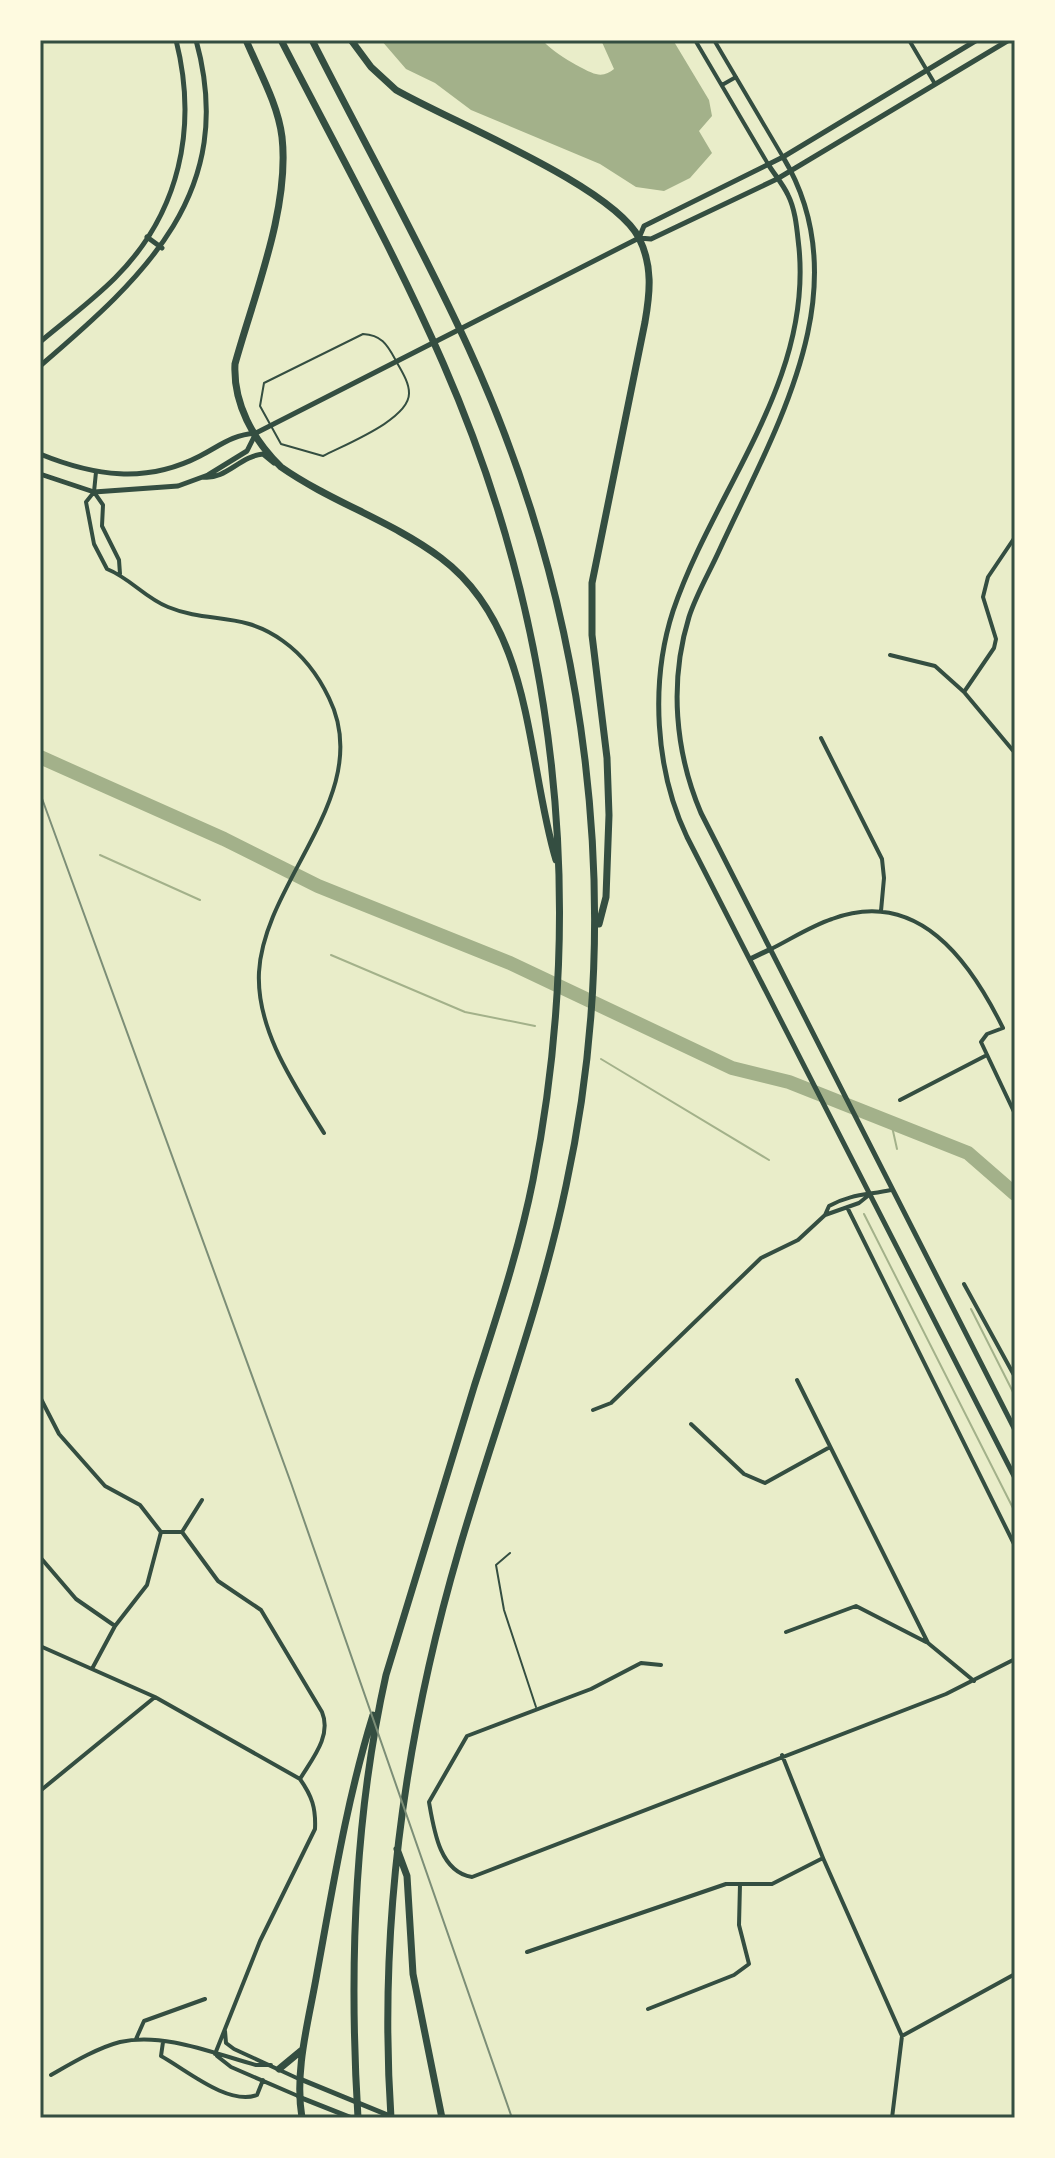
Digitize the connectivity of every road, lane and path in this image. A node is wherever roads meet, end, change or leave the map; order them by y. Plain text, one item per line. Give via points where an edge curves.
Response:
1 (176, 40) edge
2 (196, 40) edge
3 (246, 40) edge
4 (281, 40) edge
5 (312, 40) edge
6 (351, 40) edge
7 (695, 40) edge
8 (714, 40) edge
9 (909, 40) edge
10 (977, 40) edge
11 (1009, 40) edge
12 (926, 70) junction
13 (736, 77) junction
14 (935, 84) junction
15 (722, 85) junction
16 (783, 157) junction
17 (768, 164) junction
18 (792, 171) junction
19 (777, 179) junction
20 (147, 237) junction
21 (639, 238) junction
22 (162, 248) junction
23 (794, 334) junction
24 (808, 338) junction
25 (40, 342) edge
26 (40, 366) edge
27 (269, 426) junction
28 (256, 433) junction
29 (754, 439) junction
30 (768, 445) junction
31 (40, 454) edge
32 (744, 461) junction
33 (278, 464) junction
34 (758, 467) junction
35 (96, 472) junction
36 (40, 474) edge
37 (202, 477) junction
38 (94, 492) junction
39 (1015, 537) edge
40 (120, 574) junction
41 (890, 655) dead end
42 (964, 692) junction
43 (821, 738) dead end
44 (1015, 753) edge
45 (559, 870) junction
46 (881, 911) junction
47 (596, 934) junction
48 (771, 949) junction
49 (750, 959) junction
50 (985, 1056) junction
51 (900, 1100) dead end
52 (1015, 1114) edge
53 (324, 1133) dead end
54 (891, 1190) junction
55 (869, 1195) junction
56 (847, 1207) junction
57 (825, 1215) junction
58 (964, 1284) dead end
59 (1015, 1377) edge
60 (797, 1380) dead end
61 (40, 1397) edge
62 (593, 1410) dead end
63 (691, 1424) dead end
64 (1015, 1430) edge
65 (830, 1447) junction
66 (1015, 1478) edge
67 (202, 1500) dead end
68 (161, 1532) junction
69 (182, 1532) junction
70 (1015, 1546) edge
71 (510, 1553) dead end
72 (40, 1557) edge
73 (115, 1626) junction
74 (786, 1632) dead end
75 (928, 1643) junction
76 (40, 1646) edge
77 (1015, 1659) edge
78 (661, 1665) dead end
79 (93, 1667) junction
80 (386, 1675) junction
81 (974, 1681) junction
82 (155, 1697) junction
83 (537, 1709) junction
84 (782, 1755) junction
85 (300, 1779) junction
86 (40, 1791) edge
87 (396, 1847) junction
88 (823, 1858) junction
89 (740, 1884) junction
90 (527, 1952) dead end
91 (1015, 1974) edge
92 (205, 1999) dead end
93 (648, 2009) dead end
94 (225, 2030) junction
95 (902, 2036) junction
96 (136, 2039) junction
97 (163, 2041) junction
98 (305, 2044) junction
99 (215, 2054) junction
100 (271, 2065) junction
101 (279, 2069) junction
102 (51, 2075) dead end
103 (299, 2079) junction
104 (263, 2080) junction
105 (299, 2096) junction
106 (302, 2118) edge
107 (355, 2118) edge
108 (393, 2118) edge
109 (442, 2118) edge
110 (892, 2118) edge

1 - 20 main road via 186,98 184,153 171,195
2 - 22 main road via 207,116 200,164 185,209
3 - 28 highway via 277,114 283,164 277,209 235,364 238,404
4 - 45 highway via 421,315 488,477 536,646 555,771
5 - 47 highway via 470,351 537,523 578,710
6 - 21 highway via 396,90 590,191
7 - 15 street
8 - 13 street
9 - 12 street
10 - 12 main road
11 - 14 main road
12 - 14 street
12 - 16 main road
13 - 15 street
13 - 16 street
14 - 18 main road
15 - 17 street
16 - 17 main road
16 - 18 main road
17 - 19 main road
17 - 21 main road via 644,226
18 - 19 main road
18 - 24 main road via 810,219 816,268
19 - 21 main road via 651,239
19 - 23 main road via 788,196 800,252
20 - 22 main road
20 - 25 main road via 115,278
21 - 27 main road
21 - 47 highway via 651,288 592,583 609,815 606,897
22 - 26 main road via 129,286
23 - 24 main road
23 - 29 main road via 779,385
24 - 30 main road
27 - 27 lane via 281,444 323,456 397,417 407,405 409,387 387,344 363,334 264,383 260,406
27 - 28 main road
28 - 33 highway
28 - 35 main road via 235,434 173,468 111,476
28 - 37 main road via 247,451
29 - 30 main road
29 - 32 main road
30 - 34 main road
31 - 35 main road
32 - 34 main road
32 - 49 main road via 673,613 659,710 677,816
33 - 37 main road via 263,454 253,455 214,478
33 - 45 highway via 434,553 482,600 498,627 515,677
34 - 48 main road via 690,616 677,713 687,781
35 - 38 street
36 - 38 main road
37 - 38 main road via 151,490
38 - 40 street via 103,505 102,526
38 - 40 street via 86,502 94,544 107,569
39 - 42 street via 988,577 983,597 994,648
40 - 53 street via 146,597 171,609 254,624 284,642 308,663 336,712 340,764 261,953 261,1001 286,1070
41 - 42 street via 935,666
42 - 44 street
43 - 46 street via 882,859
45 - 80 highway via 554,1021 542,1127 516,1248
46 - 48 street via 834,918
46 - 50 street via 921,924 948,943 980,984 1003,1028 981,1042
47 - 87 highway via 589,1037 559,1215 455,1563 419,1703
48 - 49 main road
48 - 54 main road
49 - 55 main road
50 - 51 street
50 - 52 street
54 - 55 street
54 - 64 main road
55 - 56 street
55 - 57 street via 845,1197 829,1206
55 - 66 main road
56 - 57 street
56 - 70 street
57 - 62 street via 798,1240 761,1258 611,1403
58 - 59 street
60 - 65 street
61 - 68 street via 59,1434 105,1486 140,1505
63 - 65 street via 744,1474 765,1483
65 - 75 street
67 - 69 street
68 - 69 street
68 - 73 street via 147,1585
69 - 85 street via 218,1581 261,1610 322,1712 324,1733
71 - 83 lane via 496,1565 504,1610
72 - 73 street via 76,1599
73 - 79 street
74 - 75 street via 856,1606
75 - 81 street
76 - 79 street
77 - 81 street
78 - 83 street via 641,1663
79 - 82 street
80 - 98 highway via 339,1852
80 - 107 highway via 369,1776 355,1951
81 - 84 street
82 - 85 street
82 - 86 street
83 - 84 street via 467,1736 429,1802 447,1865 456,1874 472,1877
84 - 88 street
85 - 94 street via 316,1810 315,1829 260,1941
87 - 108 highway via 388,1974
87 - 109 highway via 407,1876 413,1974
88 - 89 street via 772,1884
88 - 95 street
89 - 90 street via 726,1884
89 - 93 street via 739,1925 749,1964
91 - 95 street
92 - 96 street via 144,2021
94 - 99 street
94 - 100 street via 226,2043
95 - 110 street
96 - 97 street
96 - 102 street via 116,2043
97 - 99 street
97 - 104 street via 161,2056 227,2093 246,2099 257,2095
98 - 101 highway
98 - 103 highway
99 - 100 street
99 - 104 street
100 - 101 street
101 - 103 street
103 - 105 highway
103 - 108 main road
104 - 105 street
105 - 106 highway
105 - 107 main road

